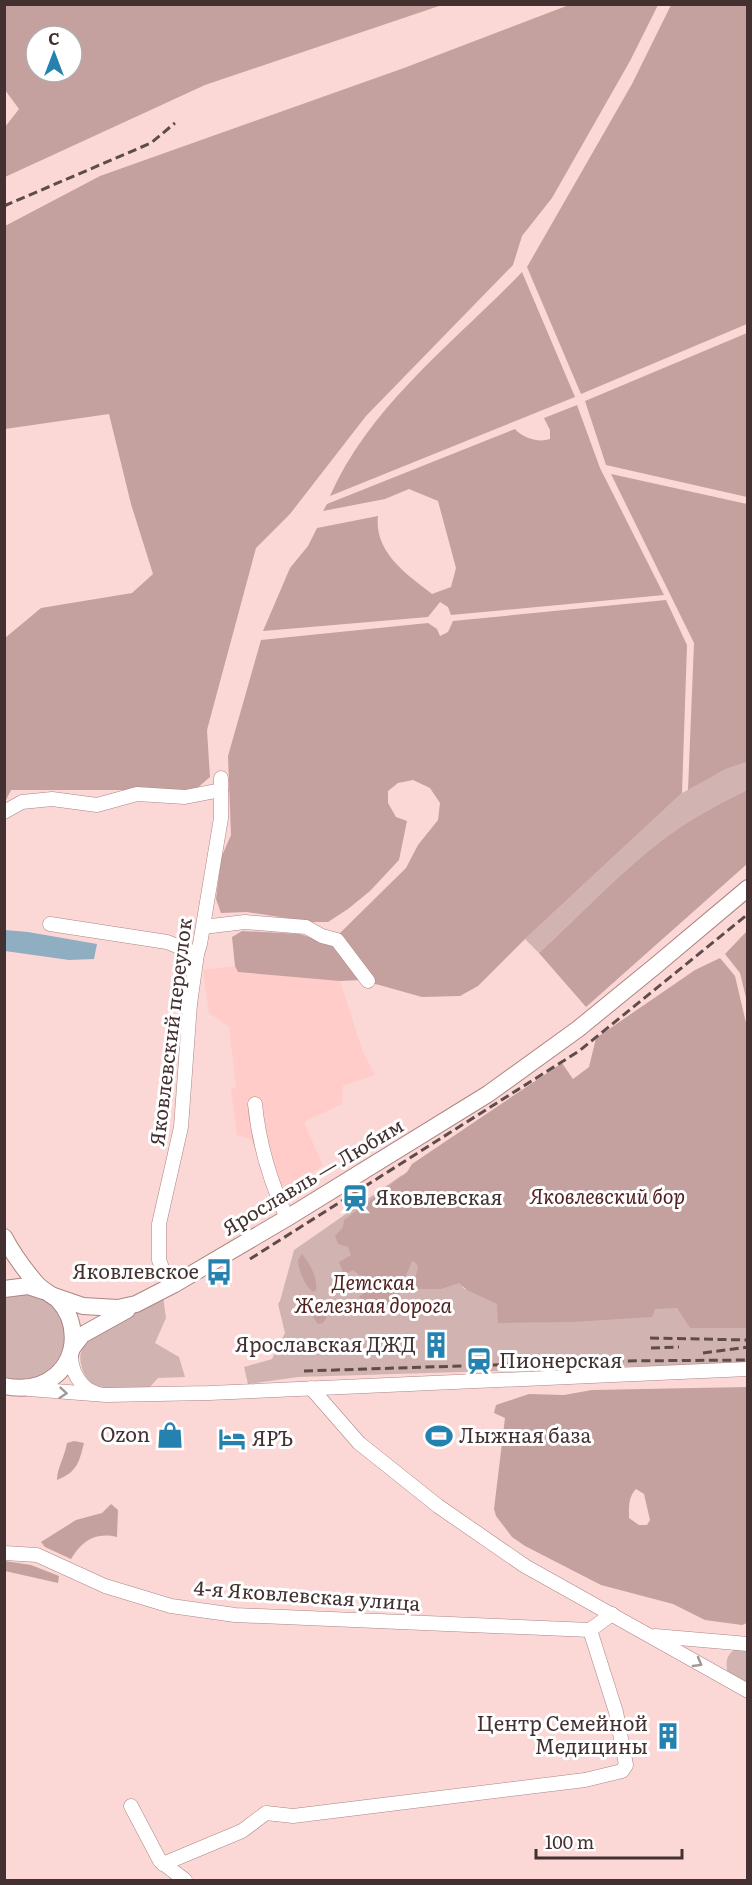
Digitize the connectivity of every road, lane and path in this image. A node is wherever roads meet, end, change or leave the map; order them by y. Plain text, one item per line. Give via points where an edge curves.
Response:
1 (4, 812) edge
2 (747, 888) edge
3 (51, 924) dead end
4 (203, 927) junction
5 (197, 954) junction
6 (368, 981) dead end
7 (255, 1104) dead end
8 (287, 1218) junction
9 (4, 1238) edge
10 (173, 1286) junction
11 (4, 1289) edge
12 (49, 1294) junction
13 (147, 1299) junction
14 (71, 1350) junction
15 (747, 1370) edge
16 (11, 1388) edge
17 (311, 1388) junction
18 (106, 1395) junction
19 (4, 1553) edge
20 (612, 1614) junction
21 (590, 1630) junction
22 (650, 1635) junction
23 (747, 1644) edge
24 (747, 1691) edge
25 (131, 1806) dead end
26 (164, 1864) junction
27 (185, 1881) edge

1 - 4 street, Яковлевский переулок via 22,802 52,799 97,805 137,794 185,797 221,784 221,818
2 - 8 main road, Ярославль — Любим via 578,1029 488,1094
3 - 5 street via 167,942
4 - 5 street, Яковлевский переулок
4 - 6 street via 245,922 306,927 337,940
5 - 10 street, Яковлевский переулок via 181,1127 159,1224 159,1260
7 - 8 street via 261,1150
8 - 10 main road, Ярославль — Любим
9 - 12 main road via 26,1271
10 - 13 main road, Ярославль — Любим
11 - 12 main road, Ярославль — Любим via 28,1286
12 - 13 main road, Ярославль — Любим via 101,1308 127,1307
12 - 14 main road via 63,1307 71,1323
13 - 14 main road via 82,1335
14 - 16 main road via 66,1364 55,1376 40,1385
14 - 18 street via 72,1365 80,1382 91,1392
15 - 17 street
16 -> 18 street
17 - 18 street
17 - 20 street via 359,1443 438,1506 509,1556
19 - 21 street, 4-я Яковлевская улица via 37,1556 105,1586 171,1606 235,1615
20 - 21 street
20 - 22 street
21 - 26 street via 616,1712 626,1765 622,1771 585,1780 293,1816 266,1813 242,1831
22 - 23 street
22 -> 24 street
25 - 26 street
26 - 27 street

